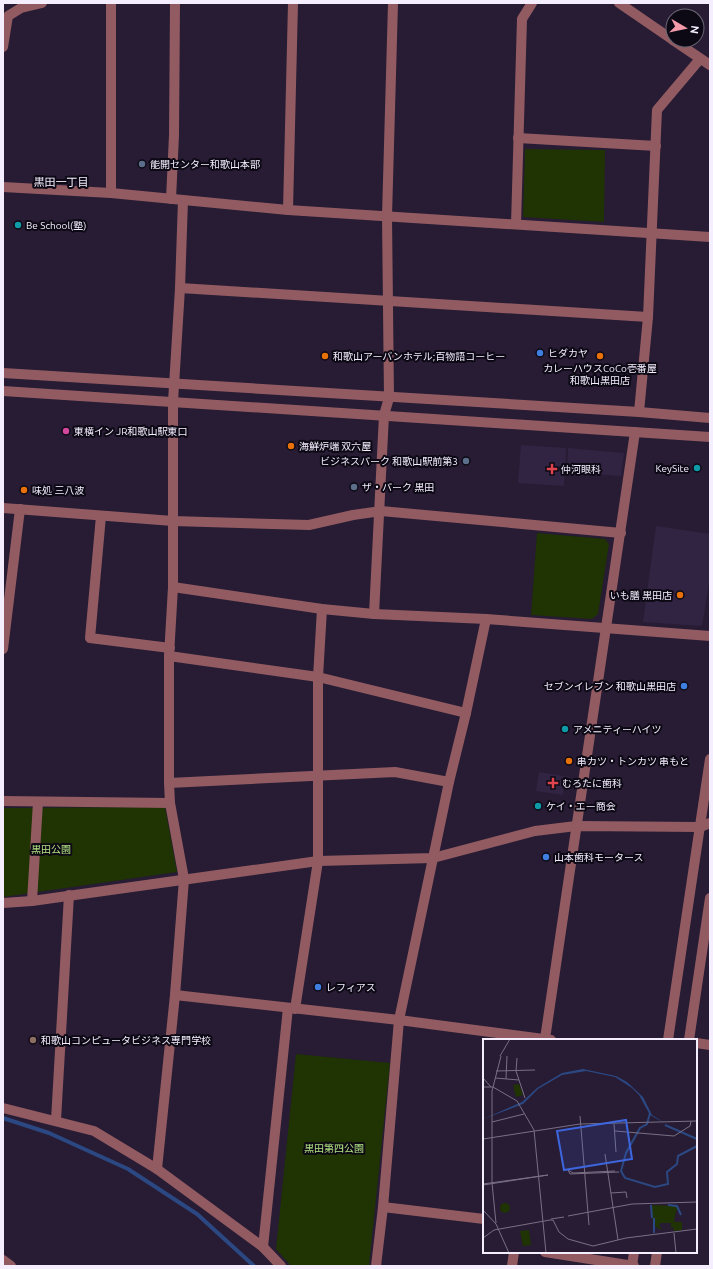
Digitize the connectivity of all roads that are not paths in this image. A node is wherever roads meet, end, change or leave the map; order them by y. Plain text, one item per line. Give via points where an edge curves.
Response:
1 (42, 3) edge
2 (111, 3) edge
3 (174, 3) edge
4 (294, 3) edge
5 (393, 3) edge
6 (532, 3) edge
7 (619, 3) edge
8 (665, 35) edge
9 (3, 47) edge
10 (685, 48) edge
11 (700, 58) junction
12 (710, 65) edge
13 (518, 138) junction
14 (656, 146) junction
15 (3, 187) edge
16 (111, 193) junction
17 (171, 199) junction
18 (182, 200) junction
19 (288, 210) junction
20 (387, 216) junction
21 (516, 224) junction
22 (650, 233) junction
23 (710, 237) edge
24 (180, 288) junction
25 (390, 302) junction
26 (648, 317) junction
27 (3, 373) edge
28 (174, 384) junction
29 (3, 391) edge
30 (389, 398) junction
31 (173, 402) junction
32 (639, 412) junction
33 (384, 415) junction
34 (710, 418) edge
35 (635, 432) junction
36 (710, 437) edge
37 (3, 508) edge
38 (20, 509) junction
39 (381, 510) junction
40 (101, 516) junction
41 (173, 521) junction
42 (621, 533) junction
43 (173, 587) junction
44 (322, 609) junction
45 (374, 614) junction
46 (486, 619) junction
47 (606, 628) junction
48 (710, 636) edge
49 (3, 649) edge
50 (170, 652) junction
51 (318, 677) junction
52 (466, 713) junction
53 (710, 759) edge
54 (317, 777) junction
55 (449, 782) junction
56 (169, 783) junction
57 (3, 801) edge
58 (38, 802) junction
59 (170, 803) junction
60 (710, 823) edge
61 (576, 826) junction
62 (700, 827) junction
63 (433, 858) junction
64 (318, 861) junction
65 (184, 879) junction
66 (69, 895) junction
67 (710, 898) edge
68 (32, 900) junction
69 (3, 903) edge
70 (175, 995) junction
71 (291, 1009) junction
72 (399, 1020) junction
73 (540, 1039) edge
74 (547, 1039) edge
75 (668, 1039) edge
76 (689, 1039) edge
77 (697, 1043) edge
78 (710, 1045) edge
79 (3, 1108) edge
80 (56, 1120) junction
81 (157, 1169) junction
82 (383, 1207) junction
83 (483, 1220) edge
84 (263, 1247) junction
85 (514, 1253) edge
86 (551, 1253) edge
87 (634, 1253) edge
88 (657, 1253) edge
89 (3, 1260) edge
90 (11, 1266) edge
91 (281, 1266) edge
92 (376, 1266) edge
93 (512, 1266) edge
94 (633, 1266) edge
95 (655, 1266) edge

1 - 9 street via 21,8 8,16
2 - 16 street
3 - 17 street via 174,135
4 - 19 street
5 - 20 street
6 - 13 street via 522,19
7 - 8 street
10 - 11 street
11 - 12 street
11 - 14 street via 657,110
13 - 14 street
13 - 21 street
14 - 22 street
15 - 16 street
16 - 17 street
17 - 18 street
18 - 19 street
18 - 24 street
19 - 20 street
20 - 21 street
20 - 25 street
21 - 22 street
22 - 23 street
22 - 26 street
24 - 25 street
24 - 28 street
25 - 26 street
25 - 30 street
26 - 32 street
27 - 28 street
28 - 30 street
28 - 31 street
29 - 31 street
30 - 32 street
30 - 33 street
31 - 33 street
31 - 41 street
32 - 34 street
33 - 35 street
33 - 39 street
35 - 36 street
35 - 42 street
37 - 38 street
38 - 40 street
38 - 49 street
39 - 41 street via 309,525
39 - 42 street
39 - 45 street
40 - 41 street
40 - 50 street via 90,638
41 - 43 street
42 - 47 street
43 - 44 street
43 - 50 street
44 - 45 street
44 - 51 street
45 - 46 street
46 - 47 street
46 - 52 street
47 - 48 street
47 - 61 street
50 - 51 street
50 - 56 street
51 - 52 street
51 - 54 street
52 - 55 street
53 - 62 street
54 - 55 street via 395,772
54 - 56 street
54 - 64 street
55 - 63 street
56 - 59 street
57 - 58 street
58 - 59 street
58 - 68 street
59 - 65 street
60 - 62 street
61 - 62 street
61 - 63 street via 536,831
61 - 74 street
62 - 75 street
63 - 64 street
63 - 72 street
64 - 65 street
64 - 71 street
65 - 66 street
65 - 70 street
66 - 68 street
66 - 80 street
67 - 76 street
68 - 69 street
70 - 71 street
70 - 81 street
71 - 72 street
71 - 84 street
72 - 73 street
72 - 82 street
77 - 78 street
79 - 80 street
80 - 81 street via 94,1131
81 - 84 street
82 - 83 street
82 - 92 street
84 - 91 street
85 - 93 street
86 - 94 street
87 - 94 street
88 - 95 street
89 - 90 street

